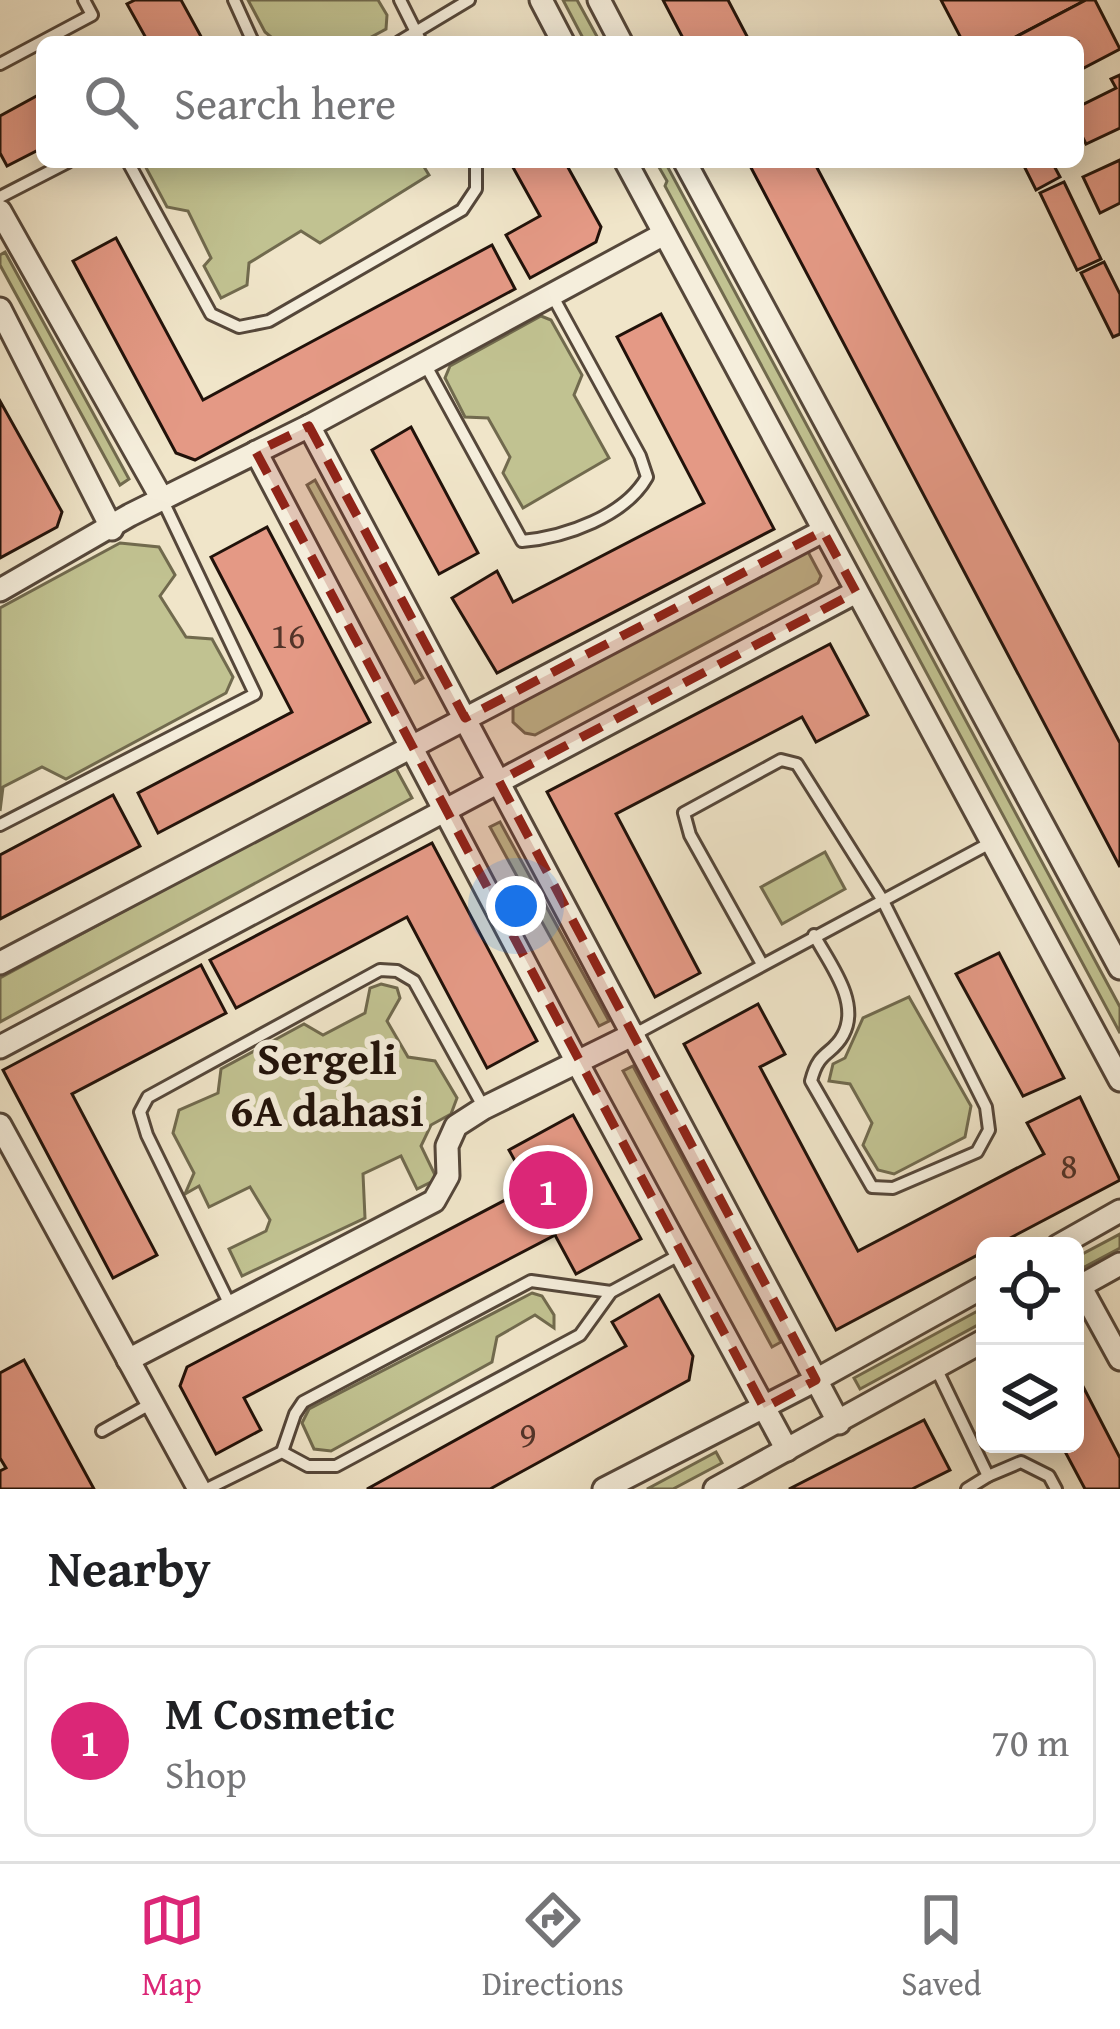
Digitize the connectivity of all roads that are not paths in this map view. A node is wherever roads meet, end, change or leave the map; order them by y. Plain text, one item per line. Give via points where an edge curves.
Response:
1 (84, 0) edge
2 (234, 0) edge
3 (400, 0) edge
4 (469, 0) edge
5 (541, 0) edge
6 (598, 0) edge
7 (53, 36) edge
8 (251, 36) edge
9 (418, 36) edge
10 (419, 36) edge
11 (560, 36) edge
12 (618, 36) edge
13 (36, 45) edge
14 (0, 64) edge
15 (56, 168) edge
16 (131, 168) edge
17 (476, 168) edge
18 (629, 168) edge
19 (688, 168) edge
20 (0, 197) edge
21 (4, 226) edge
22 (664, 234) junction
23 (552, 295) junction
24 (0, 309) edge
25 (424, 364) junction
26 (309, 426) junction
27 (256, 452) junction
28 (162, 499) junction
29 (112, 529) junction
30 (823, 531) junction
31 (0, 590) edge
32 (856, 592) junction
33 (465, 718) junction
34 (410, 746) junction
35 (499, 782) junction
36 (444, 811) junction
37 (0, 825) edge
38 (992, 842) junction
39 (882, 899) junction
40 (814, 934) junction
41 (0, 963) edge
42 (762, 964) junction
43 (1120, 968) edge
44 (634, 1034) junction
45 (0, 1047) edge
46 (577, 1062) junction
47 (1120, 1080) edge
48 (484, 1108) junction
49 (0, 1125) edge
50 (1120, 1211) edge
51 (1074, 1237) edge
52 (681, 1254) junction
53 (1120, 1264) edge
54 (1084, 1283) edge
55 (976, 1291) edge
56 (610, 1292) junction
57 (1084, 1299) edge
58 (232, 1306) junction
59 (976, 1345) edge
60 (1120, 1359) edge
61 (128, 1360) junction
62 (936, 1368) junction
63 (816, 1380) junction
64 (152, 1403) junction
65 (764, 1408) junction
66 (838, 1423) junction
67 (102, 1431) dead end
68 (787, 1450) junction
69 (282, 1452) junction
70 (988, 1476) junction
71 (203, 1489) edge
72 (604, 1489) edge
73 (715, 1489) edge
74 (967, 1489) edge
75 (1056, 1489) edge

1 - 7 lane via 92,15
2 - 8 lane
3 - 9 lane
4 - 10 lane
5 - 11 street
6 - 12 street
13 - 14 lane
15 - 20 lane
16 - 17 lane via 212,314 239,327 268,321 462,210 476,189
18 - 22 street
19 - 43 street
21 - 28 street
22 - 23 street
22 - 30 street
23 - 25 street
23 - 25 lane via 640,456 647,477 635,499 555,538 522,541
24 - 29 street
25 - 26 street
26 - 27 street
26 - 33 street
27 - 28 street
27 - 34 street
28 - 29 street
28 - 37 lane via 255,694
29 - 31 street
30 - 32 street
30 - 33 street
32 - 35 street
32 - 38 street
33 - 34 street
33 - 35 street
34 - 36 street
34 - 41 street
35 - 36 street
35 - 44 street
36 - 45 street
36 - 46 street
38 - 39 lane
38 - 47 street
39 - 40 lane
39 - 40 lane via 986,1107 989,1130 977,1152 893,1188 872,1187 811,1081 816,1060 842,1038 848,1019 846,993
39 - 42 lane via 797,764 781,760 683,813
40 - 42 lane
42 - 44 lane
44 - 46 street
44 - 63 street
46 - 48 street
46 - 52 street
48 - 58 street via 456,1126 448,1176 434,1201
48 - 58 lane via 414,981 380,970 148,1096 140,1112 146,1135
49 - 61 street
50 - 51 street
52 - 56 lane
52 - 65 street
53 - 54 street
55 - 63 street
56 - 69 lane via 580,1335 336,1466 308,1466
56 - 69 lane via 531,1280 304,1402
57 - 60 street
58 - 61 street
59 - 62 street
61 - 64 street
62 - 66 street
62 - 70 lane
63 - 65 street
63 - 66 street
64 - 67 lane
64 - 71 street
65 - 68 street
65 - 72 street
66 - 68 street
68 - 73 street
69 - 71 lane
70 - 74 lane
70 - 75 lane via 1021,1462 1049,1476

